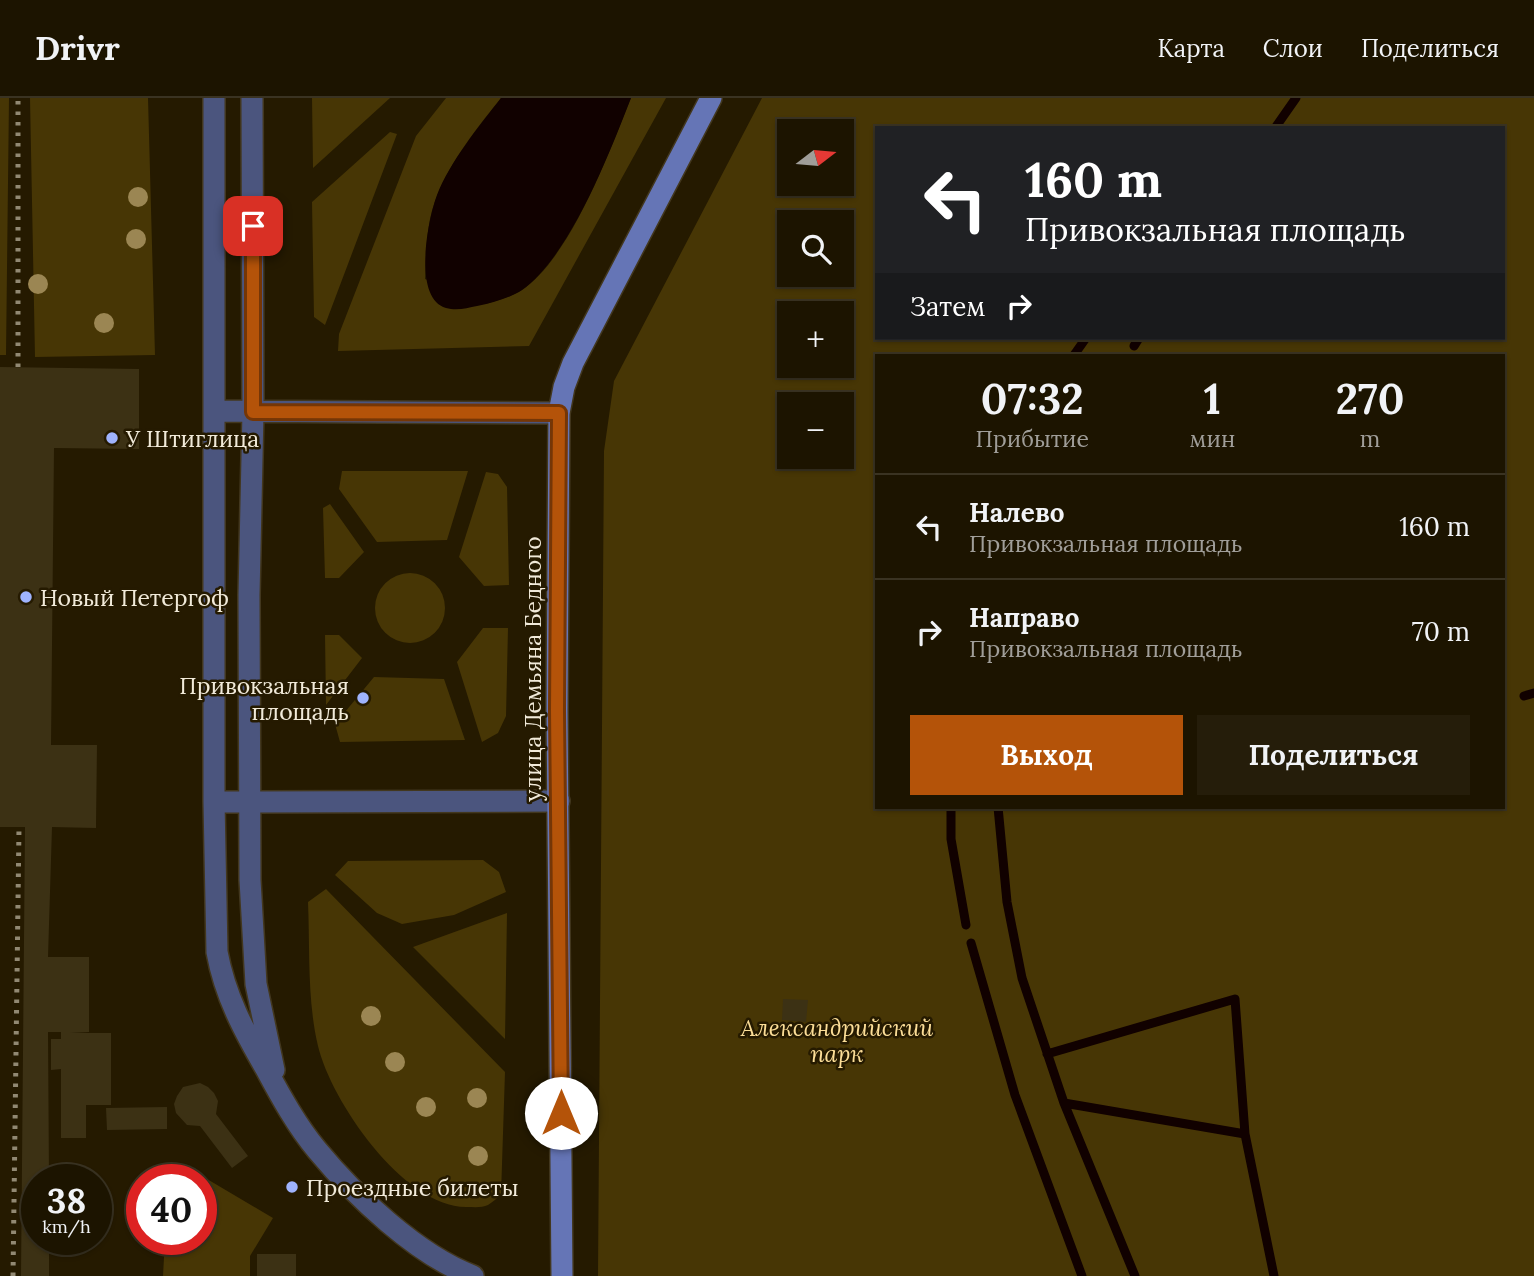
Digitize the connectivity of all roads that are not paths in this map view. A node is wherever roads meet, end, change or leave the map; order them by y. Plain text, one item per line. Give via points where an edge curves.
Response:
1 (214, 98) edge
2 (253, 98) edge
3 (711, 98) edge
4 (215, 411) junction
5 (253, 412) junction
6 (559, 413) junction
7 (559, 801) junction
8 (214, 803) junction
9 (251, 803) junction
10 (279, 1093) junction
11 (473, 1276) edge
12 (562, 1276) edge

1 - 4 street
2 - 5 street
3 - 6 street, улица Демьяна Бедного via 573,363
4 - 5 street
4 - 8 street
5 - 6 street
5 - 9 street
6 - 7 street, улица Демьяна Бедного
7 - 9 street
7 - 12 street, улица Демьяна Бедного
8 - 9 street
8 - 10 street via 220,972 240,1025
9 - 10 street via 253,953
10 - 11 street via 316,1150 359,1196 406,1237

